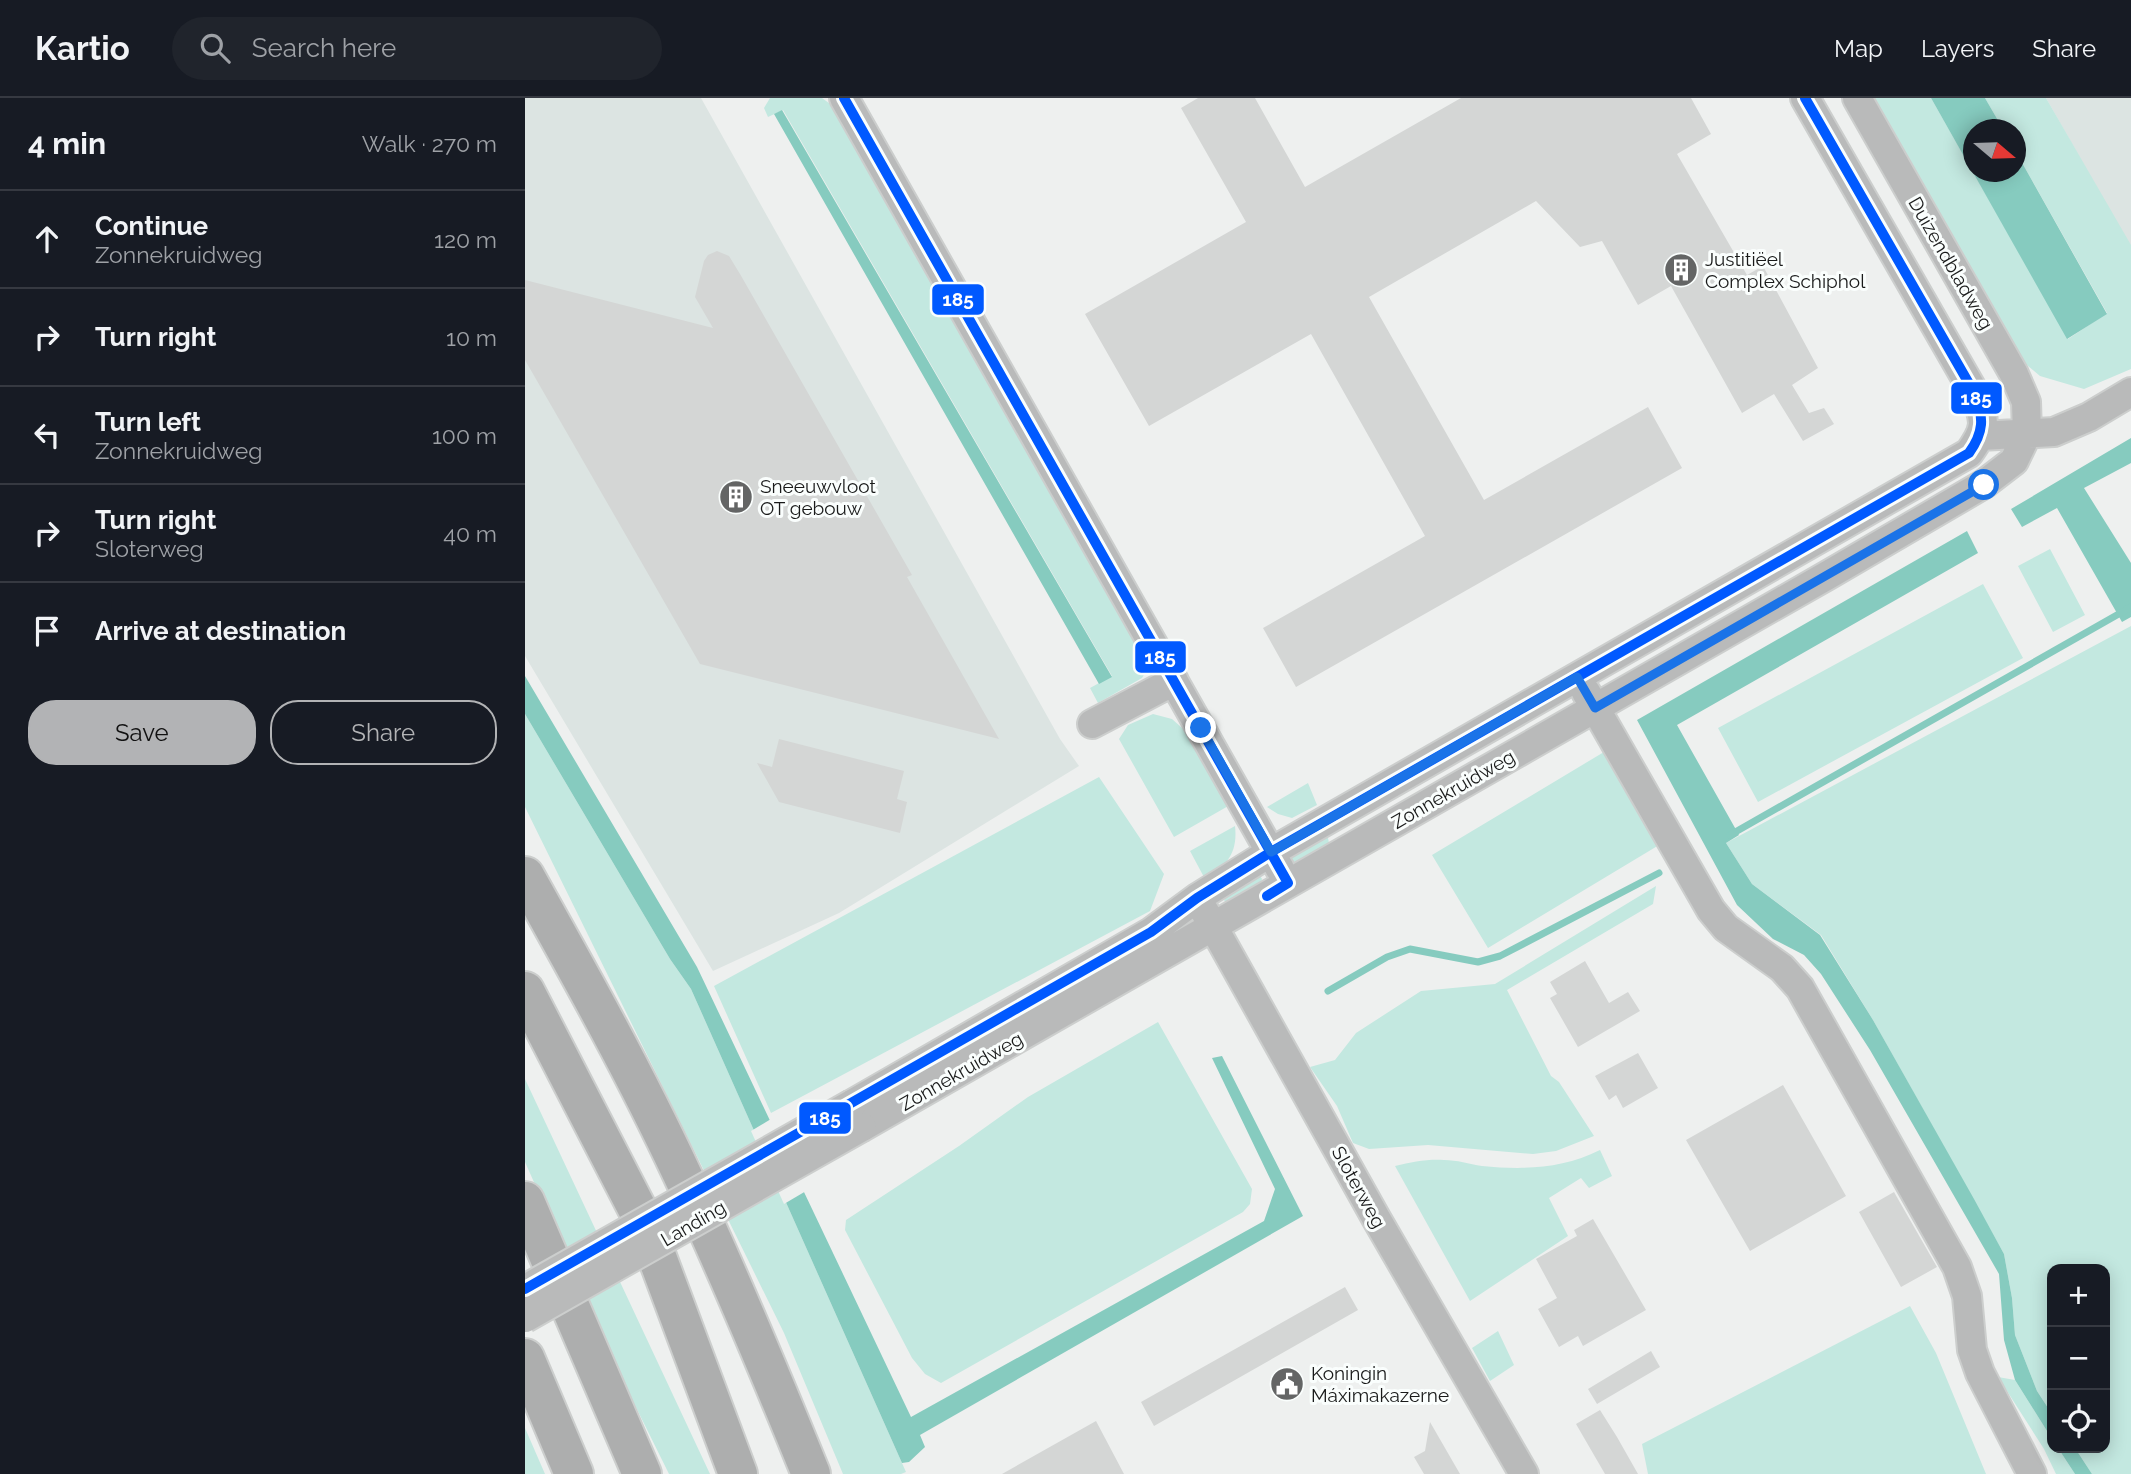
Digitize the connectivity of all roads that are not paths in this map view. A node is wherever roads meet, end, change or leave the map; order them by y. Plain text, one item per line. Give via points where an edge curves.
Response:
1 (844, 98) edge
2 (1805, 98) edge
3 (1857, 98) edge
4 (2131, 393) edge
5 (2027, 434) junction
6 (1981, 436) junction
7 (1577, 677) junction
8 (1174, 681) junction
9 (1595, 708) junction
10 (1092, 724) dead end
11 (1271, 852) junction
12 (525, 876) edge
13 (1289, 883) junction
14 (1197, 898) junction
15 (1213, 926) junction
16 (525, 991) edge
17 (857, 1116) junction
18 (525, 1201) edge
19 (525, 1289) edge
20 (525, 1318) edge
21 (525, 1358) edge
22 (574, 1474) edge
23 (642, 1474) edge
24 (738, 1474) edge
25 (811, 1474) edge
26 (1524, 1474) edge
27 (2032, 1474) edge

1 - 8 street
2 - 6 street via 1975,394 1984,416
3 - 5 street, Duizendbladweg via 2014,374 2026,402
4 - 5 street via 2054,432
5 - 6 street
5 - 9 street, Zonnekruidweg via 2014,461 1984,485
6 - 7 street, Zonnekruidweg via 1969,453 1949,466
7 - 9 street
7 - 11 street, Zonnekruidweg
8 - 10 street
8 - 11 street
9 - 13 street, Zonnekruidweg
9 - 27 street via 1711,910 1726,928 1782,968 1800,988 1958,1267 1980,1373
11 - 13 street
11 - 14 street, Zonnekruidweg
12 - 25 highway via 680,1169
13 - 15 street, Zonnekruidweg
14 - 15 street, Sloterweg
14 - 17 street, Zonnekruidweg via 1151,932
15 - 17 street, Zonnekruidweg
15 - 26 street, Sloterweg
16 - 24 highway via 643,1222
17 - 19 street, Landing, bridge
17 - 20 street, Landing, bridge
18 - 23 highway
21 - 22 highway

